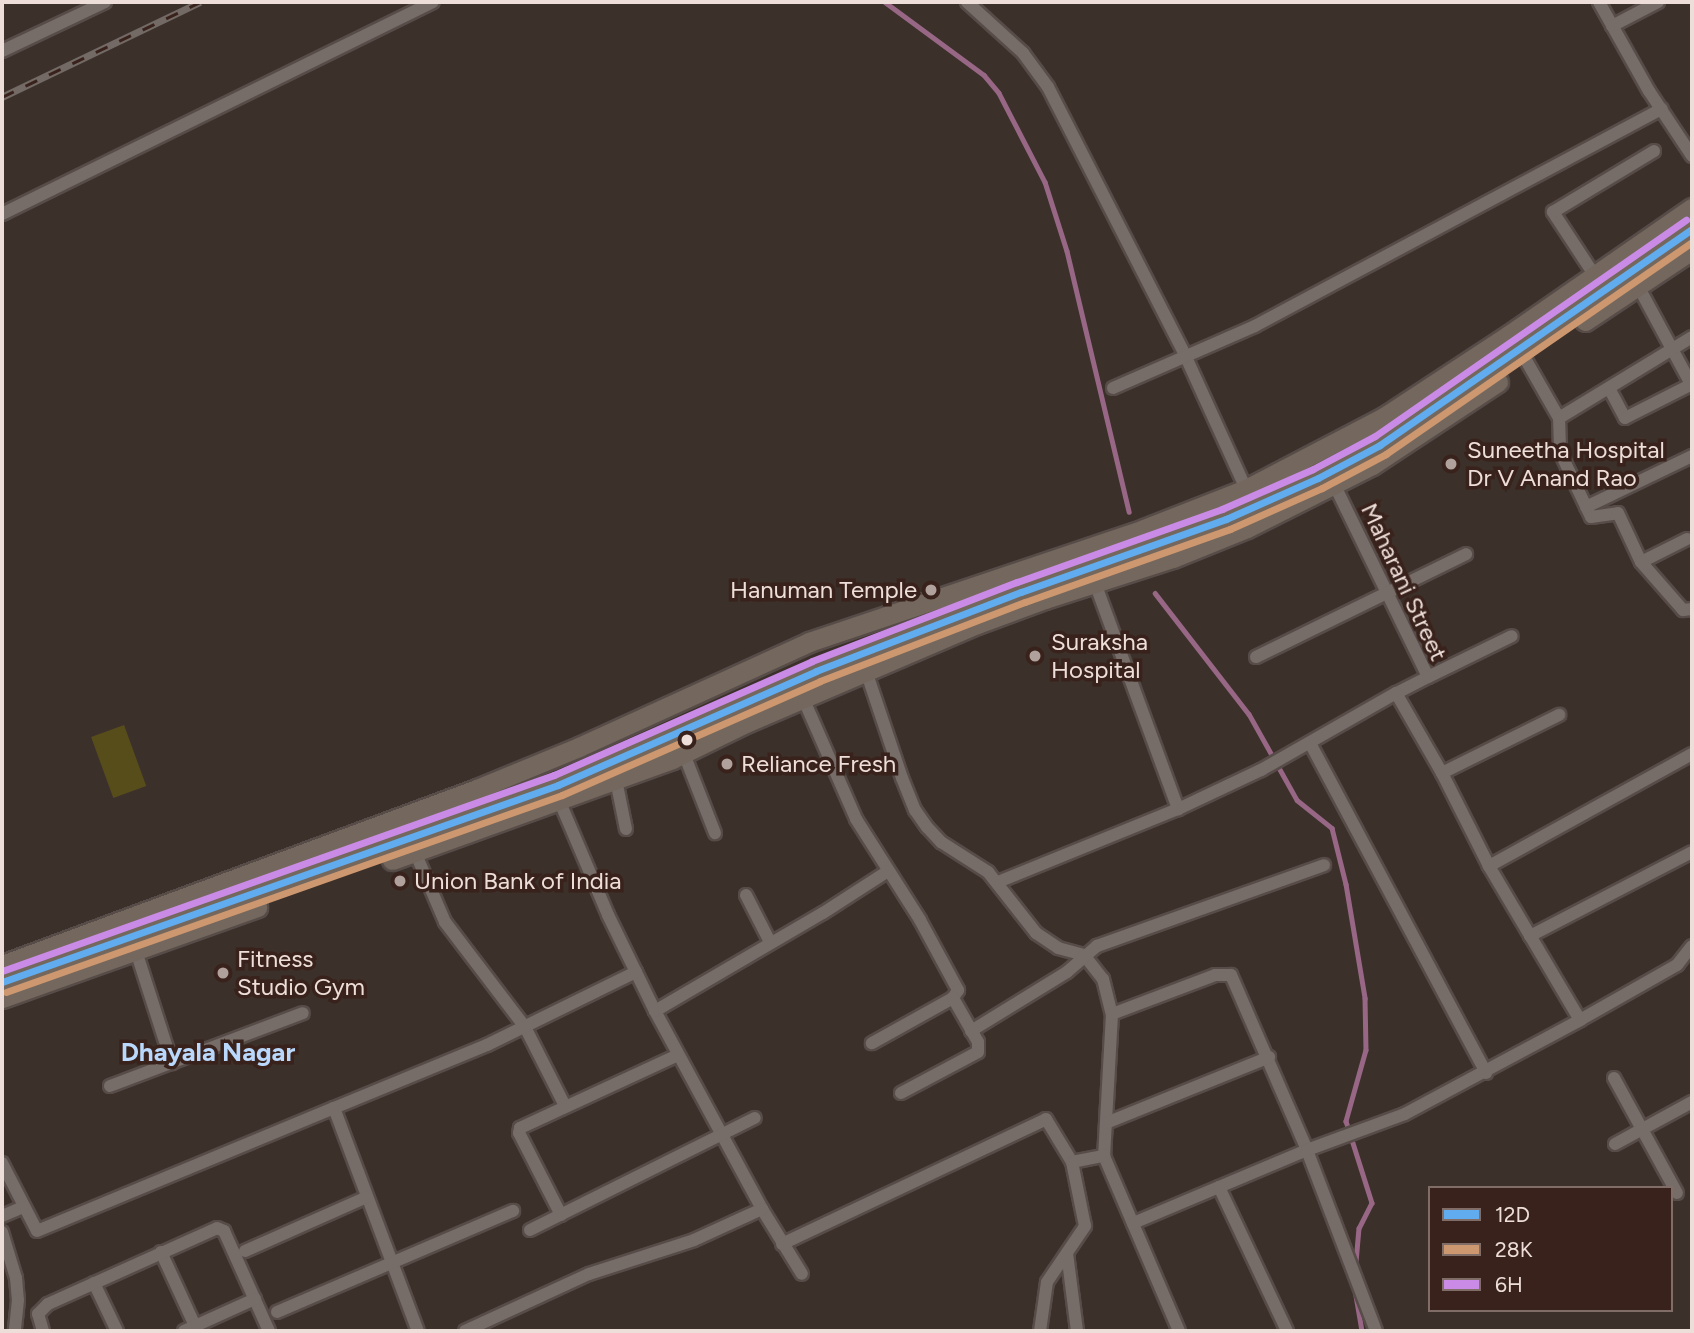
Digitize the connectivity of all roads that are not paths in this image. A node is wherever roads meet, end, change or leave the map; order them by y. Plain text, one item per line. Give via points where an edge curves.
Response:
1 (105, 2) edge
2 (433, 2) edge
3 (967, 2) edge
4 (1599, 2) edge
5 (1658, 2) edge
6 (1612, 26) junction
7 (2, 51) edge
8 (1662, 109) junction
9 (1654, 151) dead end
10 (1692, 156) edge
11 (1692, 208) edge
12 (2, 214) edge
13 (1692, 229) edge
14 (1692, 250) edge
15 (1595, 275) junction
16 (1638, 286) junction
17 (1692, 337) edge
18 (1673, 349) junction
19 (1185, 355) junction
20 (1527, 362) junction
21 (1454, 371) junction
22 (1692, 385) edge
23 (1113, 388) dead end
24 (1466, 388) junction
25 (1609, 388) junction
26 (1559, 418) junction
27 (1692, 456) edge
28 (1335, 486) junction
29 (1246, 489) junction
30 (1586, 507) junction
31 (1687, 540) dead end
32 (1466, 554) dead end
33 (1641, 562) junction
34 (1095, 583) junction
35 (1386, 592) junction
36 (1692, 610) edge
37 (1512, 636) dead end
38 (1256, 657) dead end
39 (866, 671) junction
40 (1428, 677) junction
41 (1396, 693) junction
42 (803, 698) junction
43 (1559, 715) dead end
44 (1310, 743) junction
45 (684, 754) junction
46 (1692, 754) edge
47 (1442, 773) junction
48 (616, 780) junction
49 (559, 800) junction
50 (1178, 809) junction
51 (626, 829) dead end
52 (715, 833) dead end
53 (415, 852) junction
54 (1692, 852) edge
55 (1324, 865) dead end
56 (1489, 866) junction
57 (888, 871) junction
58 (998, 882) junction
59 (746, 895) dead end
60 (1530, 936) junction
61 (770, 942) junction
62 (1692, 946) edge
63 (136, 951) junction
64 (1084, 955) junction
65 (2, 965) edge
66 (636, 972) junction
67 (2, 982) edge
68 (2, 998) edge
69 (953, 998) junction
70 (655, 1011) junction
71 (303, 1013) dead end
72 (1112, 1014) junction
73 (1580, 1020) junction
74 (525, 1027) junction
75 (971, 1031) junction
76 (872, 1043) dead end
77 (678, 1055) junction
78 (1269, 1057) junction
79 (172, 1063) junction
80 (1486, 1073) junction
81 (1614, 1078) dead end
82 (110, 1086) dead end
83 (901, 1093) dead end
84 (1692, 1102) edge
85 (565, 1106) junction
86 (334, 1108) junction
87 (755, 1118) dead end
88 (1106, 1123) junction
89 (1641, 1131) junction
90 (721, 1135) junction
91 (1615, 1144) dead end
92 (1307, 1150) junction
93 (1104, 1157) junction
94 (1072, 1162) junction
95 (2, 1163) edge
96 (1672, 1186) edge
97 (1219, 1187) junction
98 (1673, 1188) edge
99 (1676, 1193) dead end
100 (367, 1197) junction
101 (23, 1206) junction
102 (762, 1209) junction
103 (513, 1211) dead end
104 (561, 1215) junction
105 (2, 1216) edge
106 (1133, 1223) junction
107 (530, 1230) dead end
108 (2, 1232) edge
109 (782, 1244) junction
110 (245, 1251) dead end
111 (161, 1252) junction
112 (1067, 1253) junction
113 (392, 1265) junction
114 (802, 1274) dead end
115 (94, 1283) junction
116 (255, 1299) junction
117 (277, 1312) dead end
118 (190, 1329) edge
119 (15, 1331) edge
120 (43, 1331) edge
121 (117, 1331) edge
122 (269, 1331) edge
123 (417, 1331) edge
124 (465, 1331) edge
125 (1040, 1331) edge
126 (1077, 1331) edge
127 (1179, 1331) edge
128 (1287, 1331) edge
129 (1376, 1331) edge

1 - 7 street
2 - 12 street
3 - 19 street via 1023,53 1048,87
4 - 6 street
5 - 6 street
6 - 8 street
8 - 10 street
8 - 19 street via 1267,320
9 - 15 street via 1553,212
11 - 15 main road
13 - 24 main road
14 - 16 main road
15 - 21 main road
16 - 18 street
16 - 20 main road
17 - 18 street
18 - 22 street
18 - 25 street
19 - 23 street
19 - 29 street
20 - 26 street
20 - 28 main road
21 - 24 main road
21 - 29 main road via 1384,417
22 - 25 street via 1625,418
24 - 67 main road via 1318,478 1226,519 816,671 558,785
25 - 26 street
26 - 30 street via 1560,452
27 - 30 street
28 - 34 main road via 1186,553
28 - 35 street, Maharani Street
29 - 65 main road via 1144,529 809,642 490,784
30 - 33 street via 1595,518 1618,513
31 - 33 street
32 - 35 street
33 - 36 street via 1683,610
34 - 39 main road via 978,624
34 - 50 street
35 - 38 street
35 - 40 street, Maharani Street
37 - 40 street
39 - 42 main road
39 - 58 street via 915,810 941,842
40 - 41 street, Maharani Street
41 - 44 street, Maharani Street
41 - 47 street
42 - 45 main road
42 - 57 street via 856,819
43 - 47 street
44 - 50 street, Maharani Street
44 - 80 street
45 - 48 main road
45 - 52 street
46 - 56 street
47 - 56 street
48 - 49 main road
48 - 51 street
49 - 53 main road
49 - 66 street
50 - 58 street, Maharani Street
53 - 63 main road
53 - 74 street via 453,935
54 - 60 street
55 - 64 street via 1097,946
56 - 60 street
57 - 61 street
57 - 69 street via 957,985 958,994
58 - 64 street via 1045,940
59 - 61 street
60 - 73 street
61 - 70 street
62 - 73 street via 1677,965
63 - 68 main road
63 - 79 street
64 - 72 street via 1103,979
64 - 75 street via 1067,972
66 - 70 street
66 - 74 street
69 - 75 street
69 - 76 street
70 - 77 street
71 - 79 street
72 - 78 street via 1215,975 1230,975
72 - 88 street
73 - 80 street
74 - 85 street
74 - 86 street
75 - 83 street via 978,1052
77 - 85 street
77 - 90 street
78 - 88 street
78 - 92 street
79 - 82 street
80 - 92 street via 1405,1114
81 - 89 street
84 - 89 street
85 - 104 street via 524,1124 519,1133
86 - 100 street
86 - 101 street via 41,1230 34,1228
87 - 90 street
88 - 93 street
89 - 91 street
89 - 96 street
90 - 102 street
90 - 104 street
92 - 97 street
92 - 129 street
93 - 94 street
93 - 106 street
94 - 109 street via 1046,1119
94 - 112 street via 1085,1226
95 - 101 street
97 - 106 street
97 - 128 street
98 - 99 street
100 - 110 street
100 - 113 street
101 - 105 street
102 - 109 street
102 - 124 street via 694,1240 589,1274
103 - 113 street
104 - 107 street
106 - 127 street
108 - 119 street via 16,1278
109 - 114 street
111 - 115 street
111 - 116 street via 208,1230 224,1231
111 - 118 street
112 - 125 street via 1047,1282
112 - 126 street
113 - 117 street
113 - 123 street
115 - 120 street via 42,1309 38,1314
115 - 121 street
116 - 118 street
116 - 122 street

